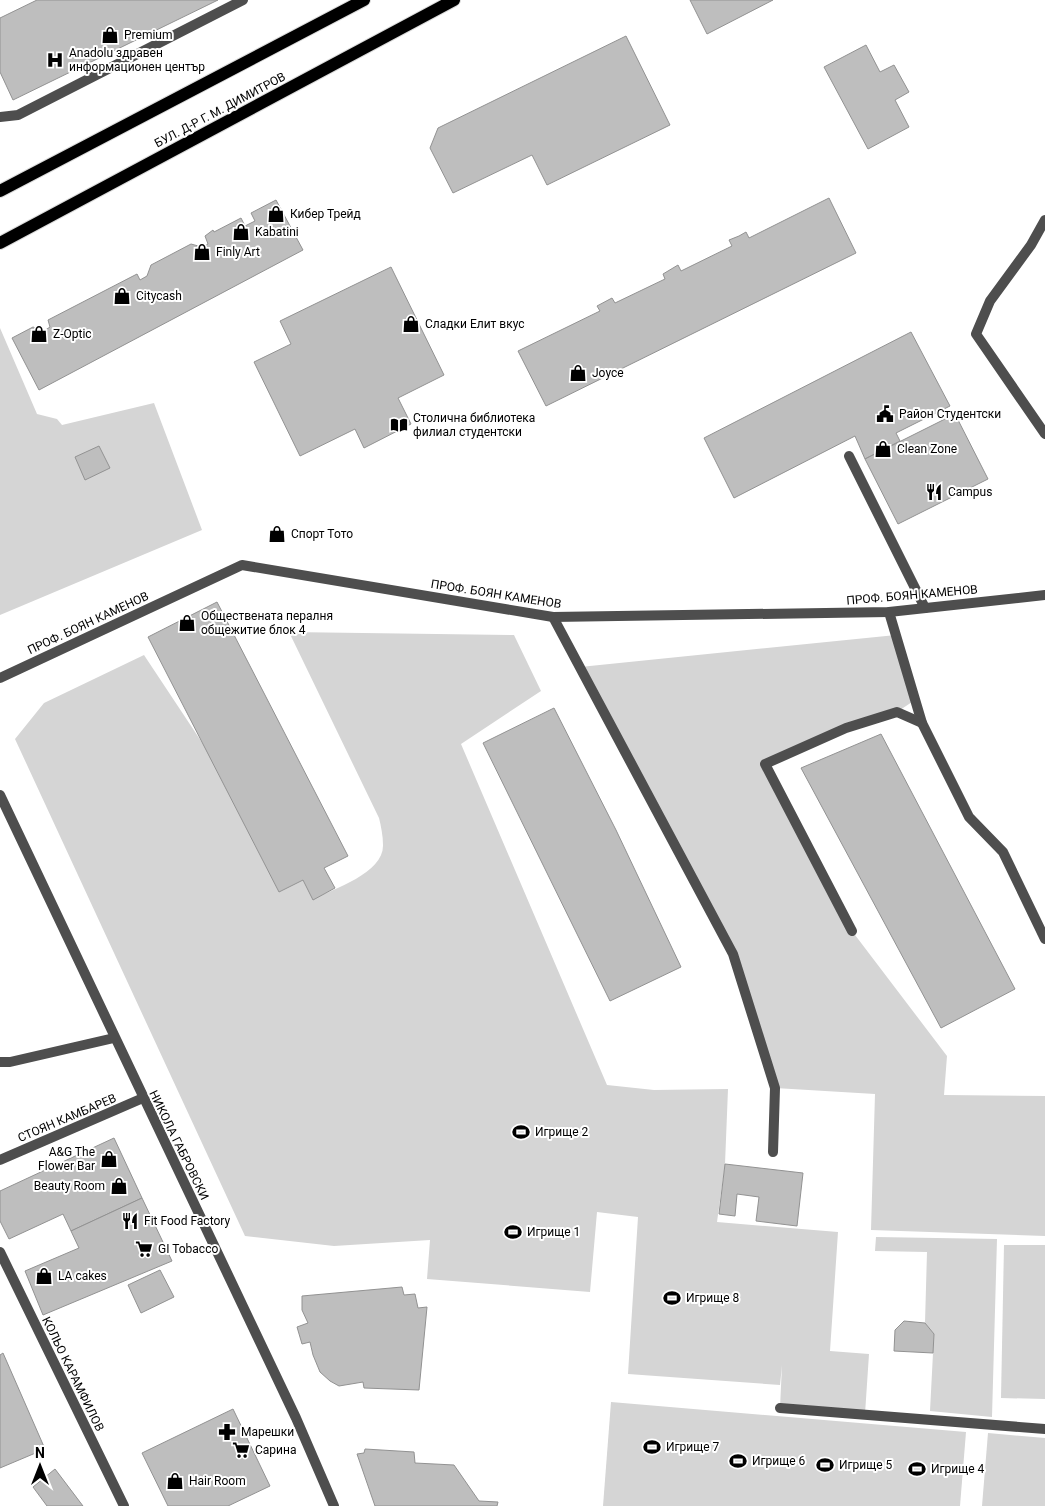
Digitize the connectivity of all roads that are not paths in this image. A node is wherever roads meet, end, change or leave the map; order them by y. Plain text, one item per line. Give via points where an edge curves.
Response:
1 (243, 0) edge
2 (364, 0) edge
3 (454, 0) edge
4 (0, 118) edge
5 (0, 191) edge
6 (1045, 220) edge
7 (0, 243) edge
8 (1045, 434) edge
9 (849, 456) dead end
10 (1045, 595) edge
11 (925, 608) junction
12 (889, 612) junction
13 (553, 617) junction
14 (0, 678) edge
15 (922, 723) junction
16 (0, 795) edge
17 (852, 931) dead end
18 (1045, 940) edge
19 (114, 1038) junction
20 (0, 1062) edge
21 (143, 1098) junction
22 (773, 1152) dead end
23 (0, 1160) edge
24 (0, 1252) edge
25 (780, 1408) dead end
26 (1045, 1429) edge
27 (124, 1506) edge
28 (334, 1506) edge

1 - 4 street via 18,116
2 - 5 main road
3 - 7 main road, БУЛ. Д-Р Г. М. ДИМИТРОВ
6 - 8 street via 1031,246 990,301 976,334
9 - 11 street
10 - 11 street, ПРОФ. БОЯН КАМЕНОВ
11 - 12 street, ПРОФ. БОЯН КАМЕНОВ
12 - 13 street, ПРОФ. БОЯН КАМЕНОВ
12 - 15 street
13 - 14 street, ПРОФ. БОЯН КАМЕНОВ via 242,565
13 - 22 street via 733,954 775,1088
15 - 17 street via 897,712 846,728 765,764
15 - 18 street via 969,817 1003,852
16 - 19 street, НИКОЛА ГАБРОВСКИ
19 - 20 street
19 - 21 street, НИКОЛА ГАБРОВСКИ
21 - 23 street, СТОЯН КАМБАРЕВ
21 - 28 street, НИКОЛА ГАБРОВСКИ via 296,1418
24 - 27 street, КОЛЬО КАРАМФИЛОВ
25 - 26 street

